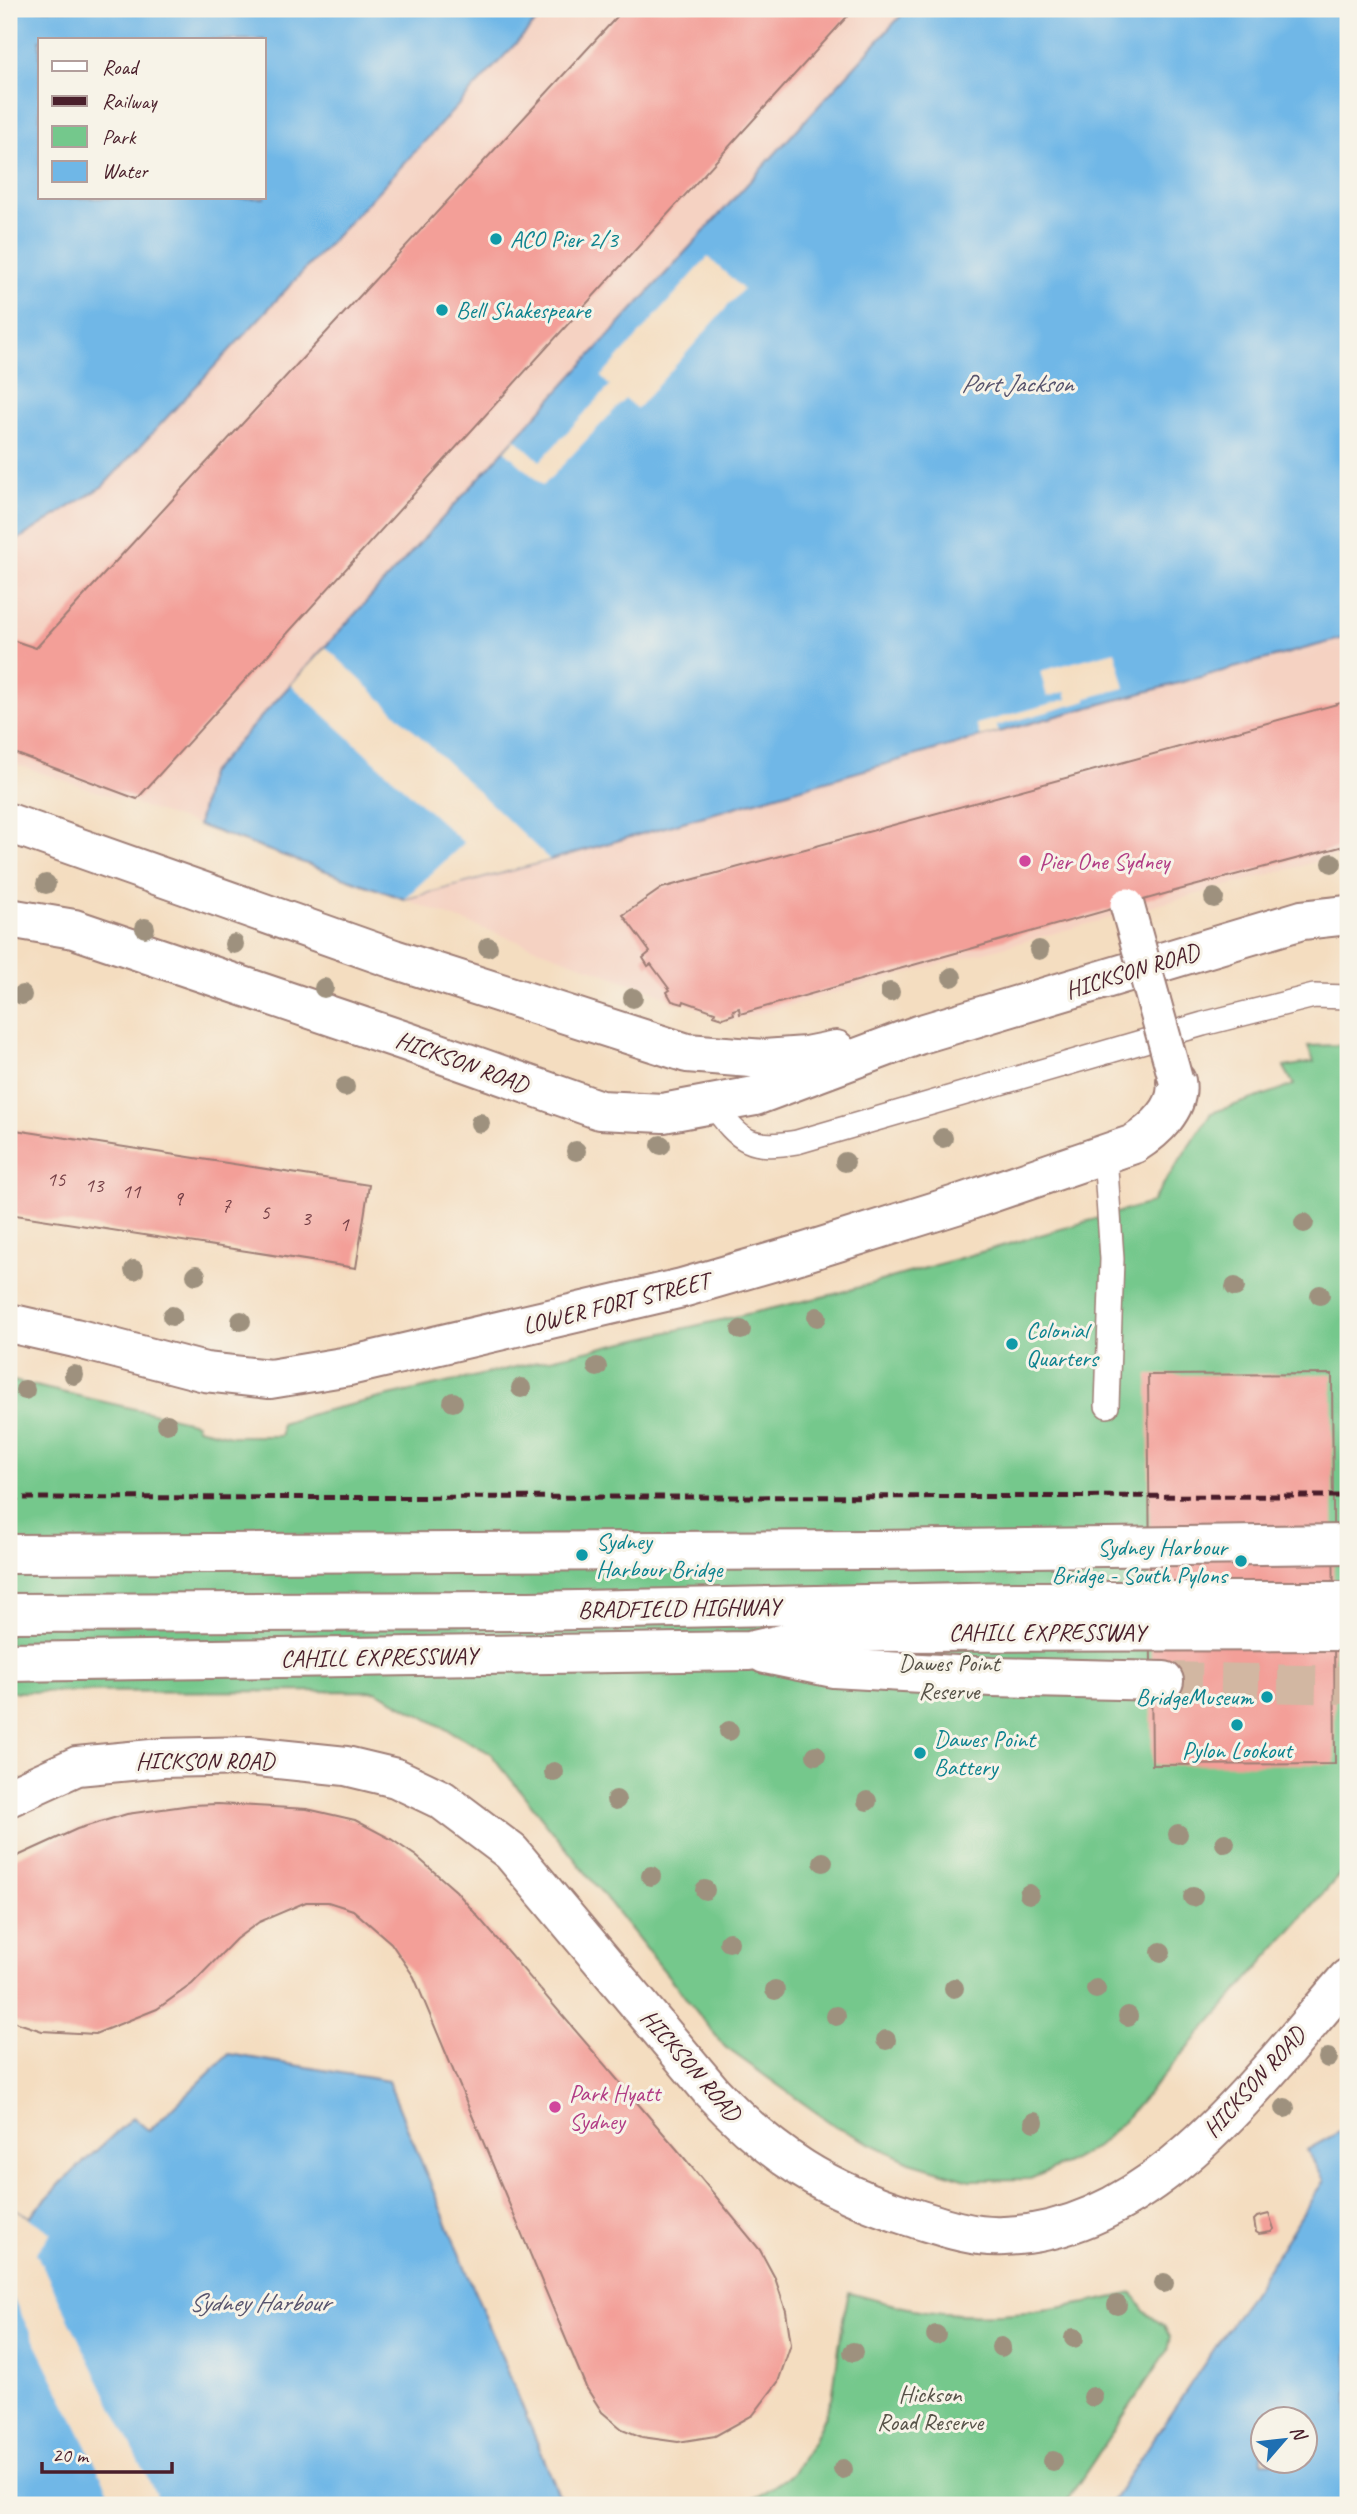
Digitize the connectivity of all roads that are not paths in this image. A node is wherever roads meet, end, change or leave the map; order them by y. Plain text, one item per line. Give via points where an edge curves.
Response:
1 (9, 823) edge
2 (1127, 905) dead end
3 (1348, 915) edge
4 (9, 918) edge
5 (1348, 998) edge
6 (918, 1035) junction
7 (1176, 1081) joint
8 (714, 1105) junction
9 (1105, 1154) junction
10 (9, 1323) edge
11 (1107, 1406) dead end
12 (1348, 1544) edge
13 (9, 1554) edge
14 (1348, 1601) edge
15 (9, 1613) edge
16 (1348, 1631) edge
17 (749, 1651) junction
18 (9, 1662) edge
19 (1164, 1681) tunnel mouth
20 (9, 1797) edge
21 (1348, 1978) edge

1 - 6 main road, HICKSON ROAD via 394,959 687,1053 764,1059 806,1056
2 - 7 street, bridge
3 - 6 main road, HICKSON ROAD via 1302,920
4 - 8 main road, HICKSON ROAD via 74,929 600,1110 663,1113
5 - 8 lane via 1314,996 1203,1024 772,1147 732,1131
6 - 8 main road, HICKSON ROAD via 755,1096
7 - 9 main road, LOWER FORT STREET via 1173,1103 1148,1134
9 - 10 main road, LOWER FORT STREET via 959,1204 682,1288 349,1366 270,1379 205,1372
9 - 11 lane via 1112,1259
12 - 13 main road
14 - 15 main road, BRADFIELD HIGHWAY
16 - 17 main road, CAHILL EXPRESSWAY via 837,1632
17 - 18 main road, CAHILL EXPRESSWAY
17 - 19 main road, CAHILL EXPRESSWAY via 833,1668
20 - 21 main road, HICKSON ROAD via 77,1766 162,1758 249,1756 346,1766 396,1778 442,1800 511,1852 712,2092 785,2159 833,2187 890,2211 947,2229 1001,2237 1050,2232 1090,2218 1179,2162 1223,2120

